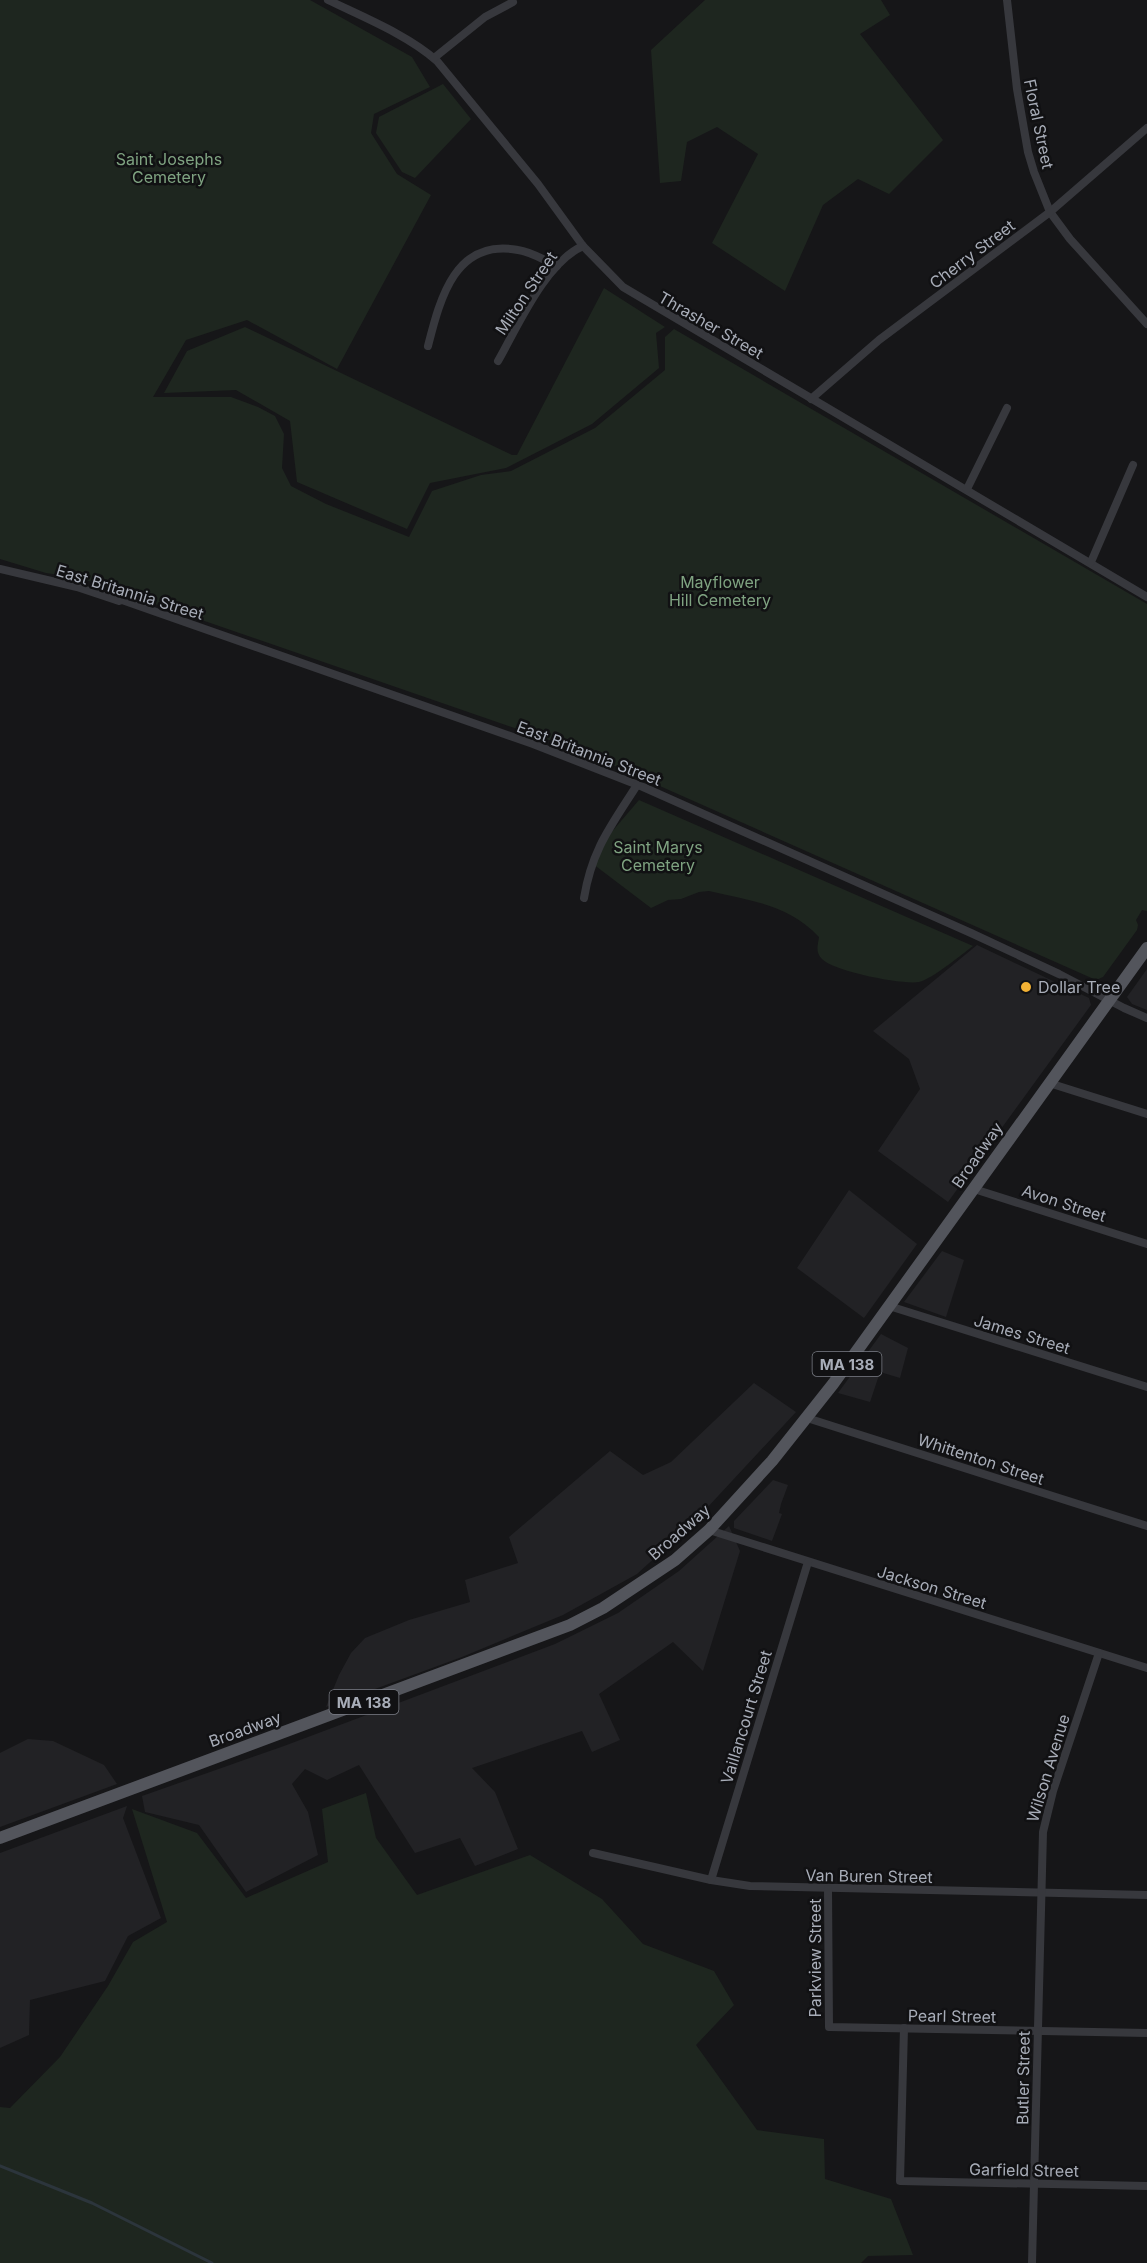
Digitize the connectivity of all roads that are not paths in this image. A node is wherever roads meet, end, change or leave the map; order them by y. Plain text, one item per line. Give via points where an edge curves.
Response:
1 (328, 0) edge
2 (1007, 0) edge
3 (513, 2) dead end
4 (434, 58) junction
5 (1147, 128) edge
6 (1050, 212) junction
7 (583, 246) junction
8 (557, 266) junction
9 (1147, 324) edge
10 (428, 346) dead end
11 (498, 361) dead end
12 (811, 399) junction
13 (1006, 408) dead end
14 (1133, 465) dead end
15 (967, 489) junction
16 (1090, 562) junction
17 (0, 569) edge
18 (1147, 597) edge
19 (637, 785) junction
20 (584, 898) dead end
21 (1147, 948) edge
22 (1109, 1000) junction
23 (1147, 1018) edge
24 (1049, 1083) junction
25 (1147, 1114) edge
26 (974, 1189) junction
27 (1147, 1244) edge
28 (889, 1306) junction
29 (1147, 1387) edge
30 (807, 1418) junction
31 (1147, 1526) edge
32 (709, 1530) junction
33 (808, 1562) junction
34 (1099, 1653) junction
35 (1147, 1668) edge
36 (0, 1838) edge
37 (593, 1853) dead end
38 (711, 1880) junction
39 (828, 1889) junction
40 (1041, 1893) junction
41 (1147, 1895) edge
42 (829, 2026) joint
43 (904, 2028) junction
44 (1038, 2031) junction
45 (1147, 2033) edge
46 (1034, 2184) junction
47 (1147, 2186) edge
48 (1032, 2263) edge

1 - 4 street, Thrasher Street
2 - 6 street, Floral Street via 1028,152
3 - 4 street via 485,17
4 - 7 street, Thrasher Street via 538,184
5 - 6 street, Cherry Street
6 - 9 street, Floral Street
6 - 12 street, Cherry Street via 879,340
7 - 8 street, Milton Street
7 - 12 street, Thrasher Street via 633,294
8 - 10 street via 506,248 485,251 468,260 445,291
8 - 11 street, Milton Street via 527,308
12 - 15 street, Thrasher Street
13 - 15 street
14 - 16 street
15 - 16 street, Thrasher Street
16 - 18 street, Thrasher Street
17 - 19 street, East Britannia Street via 122,600 533,744
19 - 20 street via 596,850
19 - 22 street, East Britannia Street via 971,933
21 - 22 main road, Broadway / MA 138
22 - 23 street, East Britannia Street
22 - 24 main road, Broadway / MA 138
24 - 25 street
24 - 26 main road, Broadway / MA 138
26 - 27 street, Avon Street
26 - 28 main road, Broadway / MA 138
28 - 29 street, James Street
28 - 30 main road, Broadway / MA 138
30 - 31 street, Whittenton Street
30 - 32 main road, Broadway / MA 138
32 - 33 street, Jackson Street
32 - 36 main road, Broadway / MA 138 via 646,1581 570,1625
33 - 34 street, Jackson Street
33 - 38 street, Vaillancourt Street
34 - 35 street, Jackson Street
34 - 40 street, Wilson Avenue via 1047,1812 1041,1852
37 - 38 street, Van Buren Street
38 - 39 street, Van Buren Street
39 - 40 street, Van Buren Street
39 - 42 street, Parkview Street
40 - 41 street, Van Buren Street
40 - 44 street, Butler Street
42 - 43 street, Pearl Street
43 - 44 street, Pearl Street
43 - 46 street, Garfield Street via 900,2181
44 - 45 street, Pearl Street
44 - 46 street, Butler Street
46 - 47 street, Garfield Street
46 - 48 street, Butler Street

